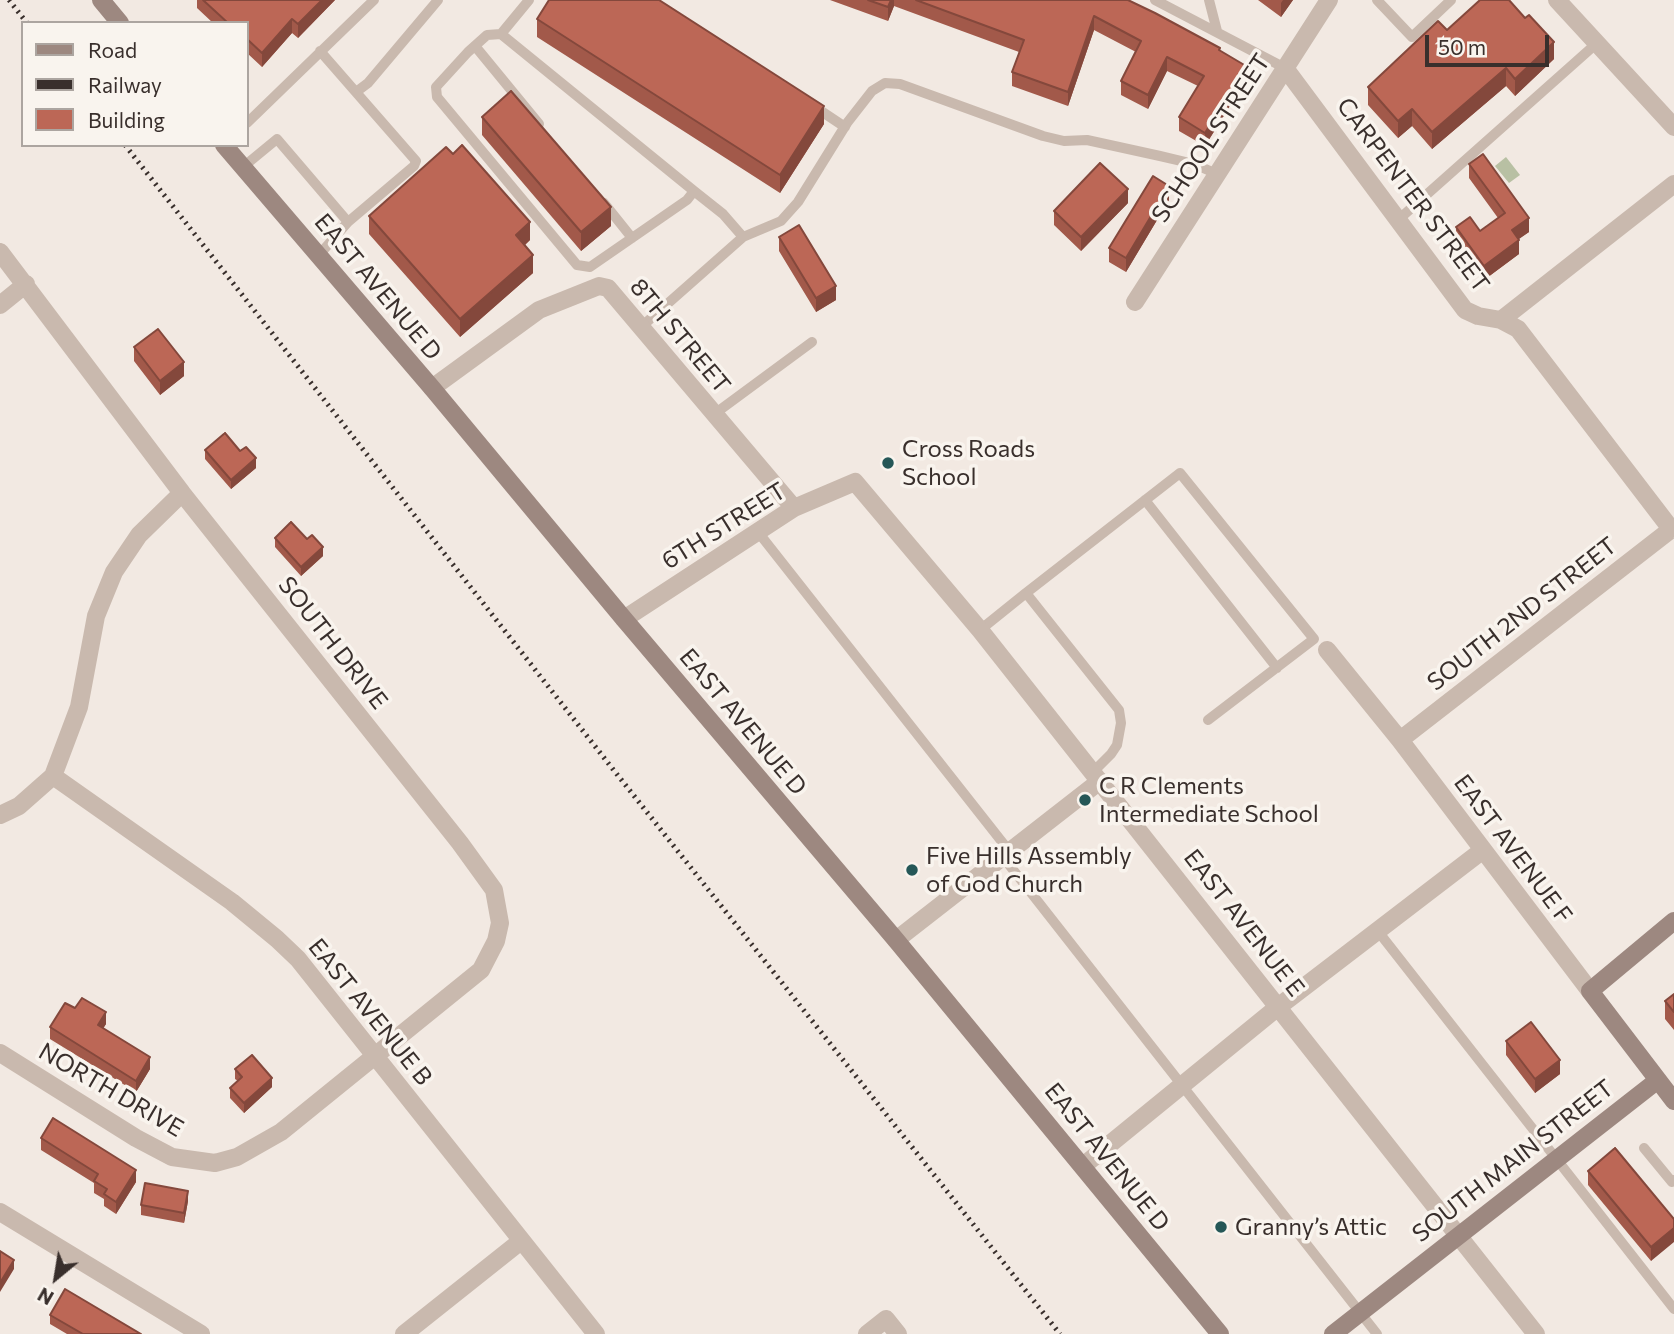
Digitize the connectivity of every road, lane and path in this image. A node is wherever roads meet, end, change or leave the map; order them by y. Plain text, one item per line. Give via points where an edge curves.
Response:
1 (100, 0) edge
2 (374, 0) edge
3 (438, 0) edge
4 (528, 0) edge
5 (1155, 0) edge
6 (1209, 0) edge
7 (1329, 0) edge
8 (1377, 0) edge
9 (1451, 0) edge
10 (1565, 3) edge
11 (118, 21) edge
12 (1217, 31) junction
13 (501, 34) junction
14 (1597, 43) junction
15 (475, 46) junction
16 (320, 51) junction
17 (1285, 68) junction
18 (356, 92) junction
19 (811, 104) edge
20 (248, 121) edge
21 (845, 127) junction
22 (1674, 127) edge
23 (545, 131) edge
24 (226, 147) edge
25 (243, 167) junction
26 (1217, 174) junction
27 (1674, 184) edge
28 (694, 191) junction
29 (597, 195) edge
30 (1398, 220) junction
31 (348, 222) junction
32 (743, 237) junction
33 (632, 238) junction
34 (0, 252) edge
35 (320, 256) junction
36 (26, 284) junction
37 (1135, 302) dead end
38 (0, 305) edge
39 (1501, 320) junction
40 (640, 328) junction
41 (813, 342) dead end
42 (432, 388) junction
43 (713, 415) junction
44 (855, 482) joint
45 (182, 493) junction
46 (1145, 500) junction
47 (794, 508) junction
48 (1673, 528) edge
49 (758, 532) junction
50 (1026, 593) junction
51 (624, 619) junction
52 (980, 630) junction
53 (1327, 650) dead end
54 (1277, 668) junction
55 (1208, 720) dead end
56 (1400, 740) junction
57 (53, 776) junction
58 (1096, 777) junction
59 (0, 815) edge
60 (1483, 850) junction
61 (1006, 854) junction
62 (1674, 922) edge
63 (1377, 930) junction
64 (896, 940) junction
65 (1590, 991) junction
66 (1278, 1007) junction
67 (0, 1053) edge
68 (377, 1056) junction
69 (1658, 1080) junction
70 (1181, 1085) junction
71 (1674, 1101) edge
72 (1644, 1148) dead end
73 (1556, 1158) junction
74 (1083, 1166) junction
75 (1673, 1182) edge
76 (0, 1212) edge
77 (1458, 1235) junction
78 (522, 1241) junction
79 (1674, 1309) edge
80 (1360, 1312) junction
81 (201, 1334) edge
82 (404, 1334) edge
83 (596, 1334) edge
84 (867, 1334) edge
85 (898, 1334) edge
86 (1220, 1334) edge
87 (1333, 1334) edge
88 (1377, 1334) edge
89 (1536, 1334) edge

1 - 11 main road
2 - 16 lane
3 - 18 lane
4 - 13 lane
5 - 12 lane
6 - 12 lane
7 - 17 street, SCHOOL STREET
8 - 9 lane via 1412,37
10 - 14 street
12 - 17 lane
13 - 15 lane via 487,35
13 - 28 lane
14 - 22 street
14 - 30 lane
15 - 23 lane
15 - 33 lane via 436,87 437,97 577,265 590,267
16 - 18 lane
16 - 20 lane
17 - 26 street, SCHOOL STREET
17 - 30 street, CARPENTER STREET
18 - 31 lane via 416,161
19 - 21 lane
21 - 26 lane via 872,92 885,83 900,84 1043,136 1087,140 1194,164
21 - 32 lane via 781,221
24 - 25 main road, EAST AVENUE D
25 - 31 lane via 277,139
25 - 35 main road, EAST AVENUE D
26 - 37 street, SCHOOL STREET
27 - 39 street
28 - 32 lane
28 - 33 lane
29 - 33 lane
30 - 39 street, CARPENTER STREET via 1465,310
31 - 35 lane
32 - 40 lane
34 - 36 street, SOUTH DRIVE
35 - 42 main road, EAST AVENUE D
36 - 38 street
36 - 45 street, SOUTH DRIVE
39 - 48 street, CARPENTER STREET via 1518,329
40 - 42 street, 8TH STREET via 608,288 599,286 539,310
40 - 43 street, 8TH STREET
41 - 43 lane
42 - 51 main road, EAST AVENUE D
43 - 47 street, 8TH STREET
44 - 47 street, 6TH STREET
44 - 52 street, EAST AVENUE E
45 - 57 street via 139,535 114,572 96,616 79,707
45 - 68 street, SOUTH DRIVE via 494,890 500,923 481,970
46 - 50 lane
46 - 54 lane
46 - 54 lane via 1180,473 1314,639
47 - 49 street, 6TH STREET
48 - 56 street, SOUTH 2ND STREET
49 - 51 street, 6TH STREET
49 - 61 lane
50 - 52 lane
50 - 58 lane via 1119,710 1116,745
51 - 64 main road, EAST AVENUE D
52 - 58 street, EAST AVENUE E
53 - 56 street, EAST AVENUE F
54 - 55 lane
56 - 60 street, EAST AVENUE F
57 - 59 street via 19,806
57 - 68 street, EAST AVENUE B via 277,939
58 - 61 street
58 - 66 street, EAST AVENUE E
60 - 63 street
60 - 65 street, EAST AVENUE F
61 - 64 street
61 - 70 lane
62 - 65 main road
63 - 66 street
63 - 73 lane
64 - 74 main road, EAST AVENUE D
65 - 69 main road, EAST AVENUE F
66 - 70 street
66 - 77 street, EAST AVENUE E
67 - 68 street, NORTH DRIVE via 172,1157 215,1163 237,1157 281,1132
68 - 78 street, EAST AVENUE B
69 - 71 main road, EAST AVENUE F
69 - 73 main road, SOUTH MAIN STREET
70 - 74 street
70 - 80 lane
72 - 75 lane
73 - 77 main road, SOUTH MAIN STREET
73 - 79 lane
74 - 86 main road, EAST AVENUE D
76 - 81 street
77 - 80 main road, SOUTH MAIN STREET
77 - 89 street, EAST AVENUE E
78 - 82 street
78 - 83 street, EAST AVENUE B
80 - 87 main road, SOUTH MAIN STREET
80 - 88 lane
84 - 85 street via 886,1319

